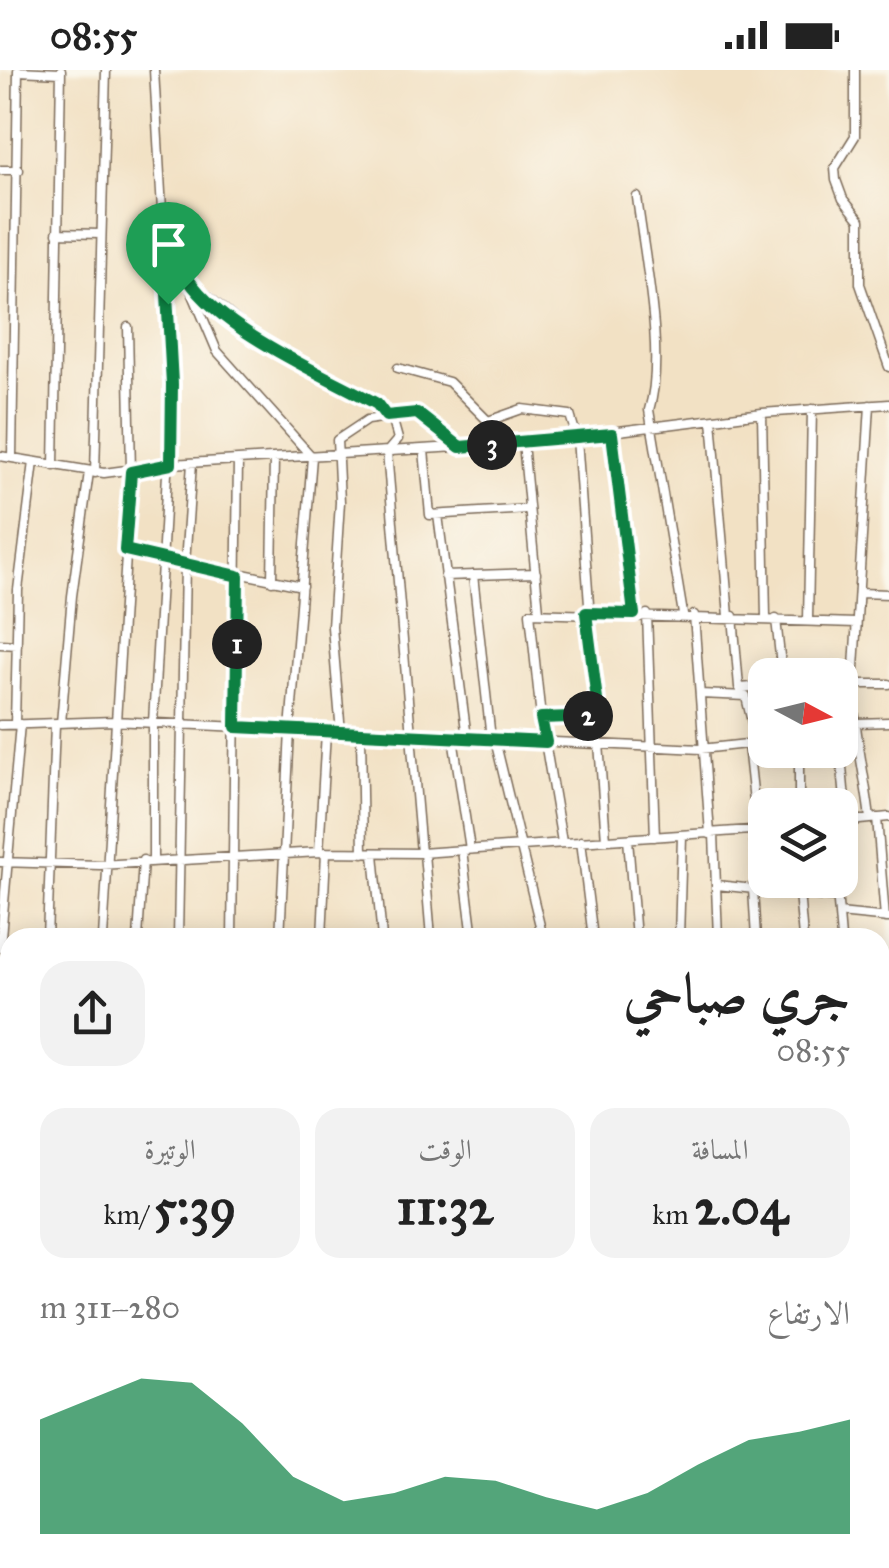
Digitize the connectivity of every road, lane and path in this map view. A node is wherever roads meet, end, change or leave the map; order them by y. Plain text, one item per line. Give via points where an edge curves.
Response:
1 (106, 70) edge
2 (154, 70) edge
3 (855, 70) edge
4 (18, 71) edge
5 (61, 72) edge
6 (0, 170) edge
7 (19, 170) junction
8 (638, 197) dead end
9 (163, 222) junction
10 (58, 233) junction
11 (100, 234) junction
12 (188, 279) junction
13 (128, 327) dead end
14 (889, 367) edge
15 (398, 368) dead end
16 (889, 403) edge
17 (870, 405) junction
18 (812, 409) junction
19 (762, 413) junction
20 (386, 416) junction
21 (712, 420) junction
22 (654, 429) junction
23 (612, 434) junction
24 (577, 438) junction
25 (523, 443) junction
26 (460, 447) junction
27 (424, 450) junction
28 (387, 452) junction
29 (0, 456) edge
30 (312, 456) junction
31 (339, 456) junction
32 (12, 458) junction
33 (274, 458) junction
34 (238, 460) junction
35 (34, 462) junction
36 (192, 463) junction
37 (171, 464) junction
38 (54, 466) junction
39 (131, 472) junction
40 (92, 473) junction
41 (528, 509) junction
42 (438, 515) junction
43 (125, 550) junction
44 (163, 558) junction
45 (186, 564) junction
46 (536, 573) junction
47 (473, 575) junction
48 (238, 576) junction
49 (445, 576) junction
50 (272, 582) junction
51 (302, 586) junction
52 (859, 594) junction
53 (889, 594) edge
54 (539, 611) junction
55 (586, 613) junction
56 (634, 614) junction
57 (647, 614) junction
58 (683, 614) junction
59 (694, 614) junction
60 (731, 616) junction
61 (766, 618) junction
62 (776, 619) junction
63 (808, 620) junction
64 (856, 622) junction
65 (0, 644) edge
66 (18, 645) junction
67 (780, 658) edge
68 (854, 658) edge
69 (858, 684) edge
70 (889, 684) edge
71 (748, 691) edge
72 (743, 692) junction
73 (700, 694) junction
74 (748, 711) edge
75 (599, 716) junction
76 (541, 718) junction
77 (114, 722) junction
78 (889, 722) edge
79 (153, 723) junction
80 (858, 723) edge
81 (17, 724) junction
82 (58, 724) junction
83 (0, 725) edge
84 (182, 726) junction
85 (236, 727) junction
86 (290, 730) junction
87 (326, 732) junction
88 (341, 732) junction
89 (361, 734) junction
90 (858, 734) edge
91 (410, 736) junction
92 (453, 738) junction
93 (467, 738) junction
94 (493, 740) junction
95 (546, 742) junction
96 (601, 744) junction
97 (748, 745) edge
98 (652, 746) junction
99 (700, 749) junction
100 (889, 817) edge
101 (874, 819) junction
102 (858, 821) edge
103 (748, 830) edge
104 (712, 834) junction
105 (682, 836) junction
106 (655, 837) junction
107 (628, 839) junction
108 (606, 840) junction
109 (581, 841) junction
110 (562, 842) junction
111 (520, 845) junction
112 (466, 850) junction
113 (322, 852) junction
114 (363, 852) junction
115 (422, 853) junction
116 (374, 854) junction
117 (283, 855) junction
118 (234, 857) junction
119 (181, 858) junction
120 (143, 860) junction
121 (153, 860) junction
122 (0, 862) edge
123 (10, 862) junction
124 (107, 863) junction
125 (50, 864) junction
126 (717, 884) junction
127 (748, 888) edge
128 (756, 898) edge
129 (803, 898) edge
130 (838, 898) edge
131 (839, 913) junction
132 (887, 918) edge
133 (2, 928) edge
134 (47, 928) edge
135 (104, 928) edge
136 (139, 928) edge
137 (178, 928) edge
138 (232, 928) edge
139 (280, 928) edge
140 (322, 928) edge
141 (381, 928) edge
142 (430, 928) edge
143 (471, 928) edge
144 (541, 928) edge
145 (593, 928) edge
146 (635, 928) edge
147 (679, 928) edge
148 (718, 928) edge
149 (756, 928) edge
150 (802, 928) edge
151 (840, 928) edge

1 - 11 street
2 - 9 street
3 - 14 street via 855,136 836,180 860,220 860,284
4 - 5 street
4 - 7 street
5 - 10 street
6 - 7 street
7 - 32 street
8 - 22 street via 653,318
9 - 12 street
9 - 37 street
10 - 11 street
10 - 38 street
11 - 40 street
12 - 20 street via 252,334 377,404
12 - 30 street via 216,351
13 - 39 street
15 - 24 street via 449,382 488,421 522,409 570,414
16 - 17 street
17 - 18 street
17 - 52 street
18 - 19 street
18 - 63 street
19 - 21 street
19 - 61 street
20 - 26 street via 417,413
20 - 28 street via 398,439
20 - 31 street via 337,440
21 - 22 street
21 - 60 street
22 - 23 street
22 - 58 street
23 - 24 street
23 - 56 street
24 - 25 street
24 - 55 street
25 - 26 street
25 - 41 street
26 - 27 street
27 - 28 street
27 - 42 street via 430,516
28 - 31 street
28 - 91 street
29 - 32 street
30 - 31 street
30 - 33 street
30 - 51 street
31 - 88 street via 332,627
32 - 35 street
33 - 34 street
33 - 50 street
34 - 36 street
34 - 48 street
35 - 38 street
35 - 66 street
36 - 37 street
36 - 45 street
37 - 39 street
37 - 44 street
38 - 40 street
39 - 40 street
39 - 43 street
40 - 82 street
41 - 42 street
41 - 46 street
42 - 49 street
43 - 44 street
43 - 77 street
44 - 45 street
44 - 79 street
45 - 48 street
45 - 84 street
46 - 47 street
46 - 54 street
47 - 49 street
47 - 94 street
48 - 50 street
48 - 85 street
49 - 93 street
50 - 51 street
51 - 86 street
52 - 53 street
52 - 64 street
54 - 55 street
54 - 76 street via 530,616
55 - 56 street
55 - 75 street
56 - 57 street
57 - 58 street
57 - 98 street
58 - 59 street
59 - 60 street
59 - 73 street
60 - 61 street
60 - 72 street
61 - 62 street
62 - 63 street
62 - 67 street
63 - 64 street
64 - 68 street
65 - 66 street
66 - 81 street
69 - 70 street
71 - 72 street
72 - 73 street
72 - 74 street
73 - 99 street
75 - 76 street
75 - 96 street
76 - 95 street
77 - 79 street
77 - 82 street
77 - 124 street
78 - 80 street
79 - 84 street
79 - 121 street
81 - 82 street
81 - 83 street
81 - 123 street
82 - 125 street
84 - 85 street
84 - 119 street
85 - 86 street
85 - 118 street
86 - 87 street
86 - 117 street
87 - 88 street
87 - 113 street
88 - 89 street
89 - 91 street
89 - 114 street
90 - 101 street
91 - 92 street
91 - 115 street
92 - 93 street
92 - 112 street
93 - 94 street
94 - 95 street
94 - 111 street
95 - 96 street
95 - 110 street
96 - 98 street
96 - 108 street
97 - 99 street
98 - 99 street
98 - 106 street
99 - 104 street
100 - 101 street
101 - 102 street
101 - 132 street
103 - 104 street
104 - 105 street
104 - 126 street
105 - 106 street
105 - 147 street
106 - 107 street
107 - 108 street
107 - 146 street
108 - 109 street
109 - 110 street
109 - 145 street
110 - 111 street
111 - 112 street
111 - 144 street
112 - 115 street
112 - 143 street
113 - 114 street
113 - 117 street
113 - 140 street
114 - 116 street
115 - 116 street
115 - 142 street
116 - 141 street
117 - 118 street
117 - 139 street
118 - 119 street
118 - 138 street
119 - 121 street
119 - 137 street
120 - 121 street
120 - 124 street
120 - 136 street
122 - 123 street
123 - 125 street
123 - 133 street
124 - 125 street
124 - 135 street
125 - 134 street
126 - 127 street
126 - 148 street
128 - 149 street
129 - 150 street
130 - 131 street
131 - 132 street
131 - 151 street

